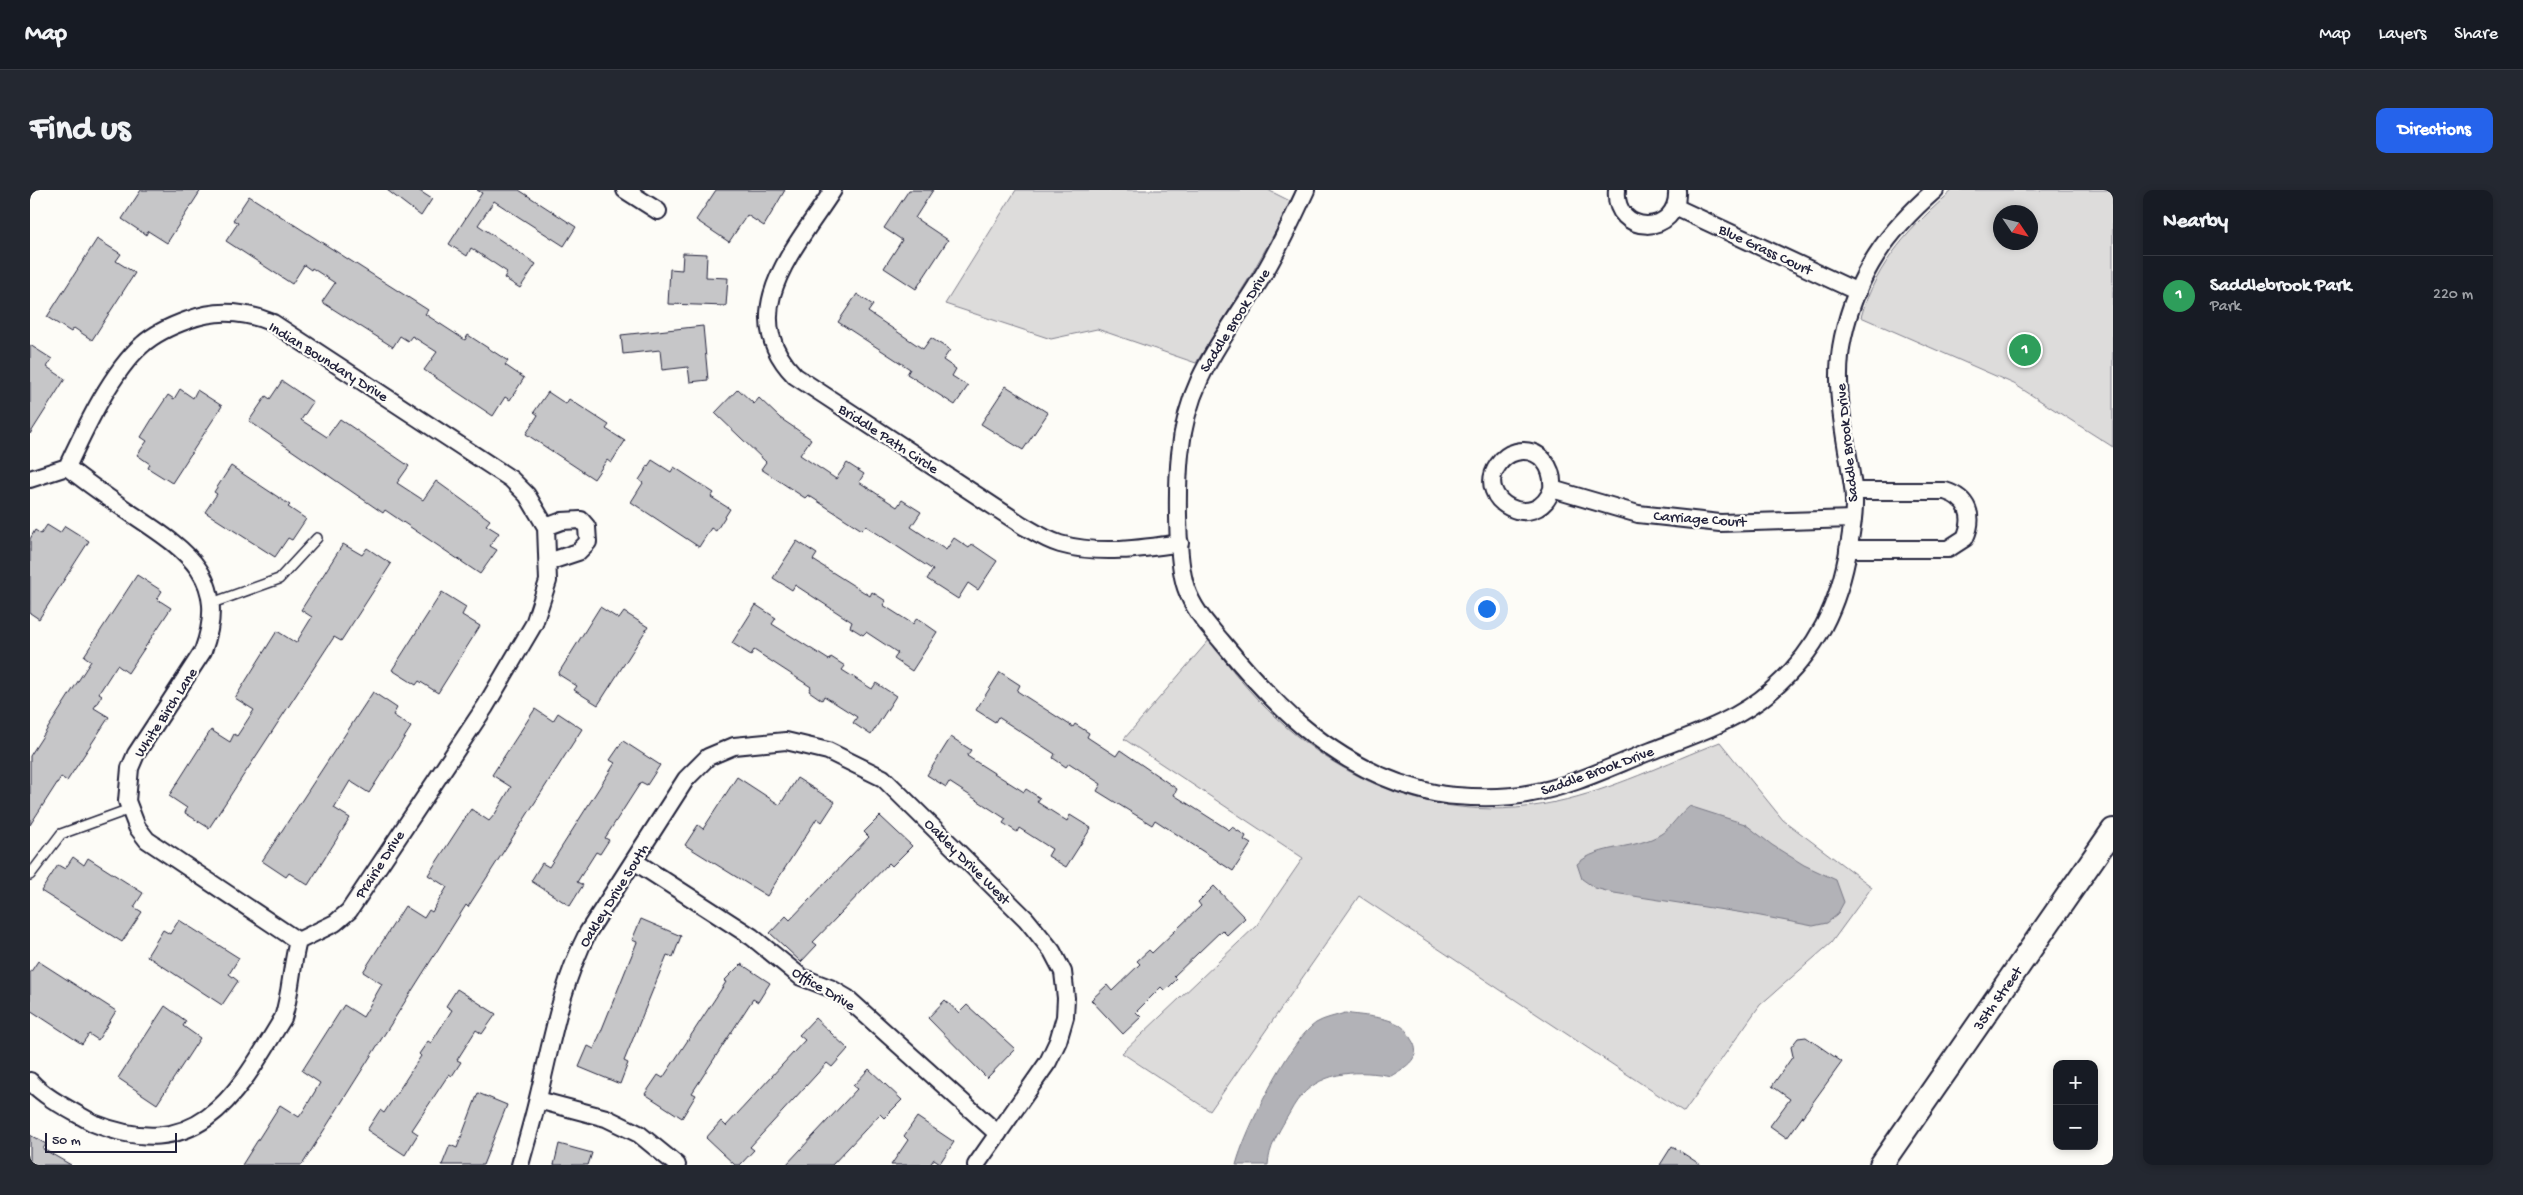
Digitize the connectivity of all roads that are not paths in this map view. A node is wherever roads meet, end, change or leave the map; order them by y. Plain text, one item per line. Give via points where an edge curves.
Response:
1 (626, 190) edge
2 (833, 190) edge
3 (1306, 190) edge
4 (1617, 190) edge
5 (1677, 190) edge
6 (1935, 190) edge
7 (1675, 207) junction
8 (658, 211) dead end
9 (1858, 292) junction
10 (67, 467) junction
11 (30, 479) edge
12 (1552, 488) dead end
13 (1854, 491) junction
14 (1853, 519) junction
15 (546, 527) junction
16 (317, 538) dead end
17 (1180, 543) junction
18 (1848, 549) junction
19 (548, 556) junction
20 (212, 603) junction
21 (708, 756) joint
22 (130, 809) junction
23 (2113, 830) edge
24 (634, 861) junction
25 (30, 875) edge
26 (298, 941) junction
27 (30, 1081) edge
28 (538, 1100) junction
29 (998, 1134) junction
30 (520, 1165) edge
31 (677, 1165) edge
32 (976, 1165) edge
33 (1881, 1165) edge

1 - 8 street
2 - 17 street, Briddle Path Circle via 780,272 771,294 768,328 782,359 792,372 1048,540 1084,550 1146,548
3 - 17 street, Saddle Brook Drive via 1268,266 1198,377 1180,453
4 - 7 street via 1621,211 1638,224 1658,223
5 - 7 street
6 - 9 street, Saddle Brook Drive via 1902,220 1883,243
7 - 9 street, Blue Grass Court
9 - 13 street, Saddle Brook Drive via 1843,338 1839,375 1842,419
10 - 11 street
10 - 15 street, Indian Boundary Drive via 93,414 142,344 172,325 206,313 244,314 273,323 492,465 527,494
10 - 20 street, White Birch Lane via 185,551 204,579
12 - 14 street, Carriage Court via 1638,514 1711,522
13 - 14 street, Saddle Brook Drive
13 - 18 street via 1945,491 1963,500 1971,518 1965,538 1948,549
14 - 18 street, Saddle Brook Drive
15 - 19 street, Indian Boundary Drive
15 - 19 street via 562,521 581,520 587,527 588,542 578,552
16 - 20 lane via 279,579
17 - 18 street, Saddle Brook Drive via 1184,584 1199,616 1238,663 1301,727 1348,760 1392,780 1434,794 1488,797 1531,794 1573,782 1707,730 1747,709 1770,692 1804,658 1822,630 1838,595
19 - 26 street, Prairie Drive via 546,591 534,624 485,707 349,911 335,923
20 - 22 street, White Birch Lane via 203,651 130,768 127,801
21 - 24 street, Oakley Drive South via 686,779
21 - 29 street, Oakley Drive West via 734,746 786,741 828,751 883,778 1036,929 1062,972 1066,998 1064,1017 1048,1062
22 - 25 lane via 61,834
22 - 26 street, White Birch Lane via 137,828 157,848
23 - 33 street, 35th Street
24 - 28 street, Oakley Drive South via 575,957 558,1008
24 - 29 street, Office Drive via 752,936 801,977 847,998
26 - 27 street via 283,1018 213,1123 176,1142 139,1143 117,1136 60,1103
28 - 30 street, Oakley Drive South
28 - 31 street via 606,1118 639,1134
29 - 32 street, Oakley Drive West

